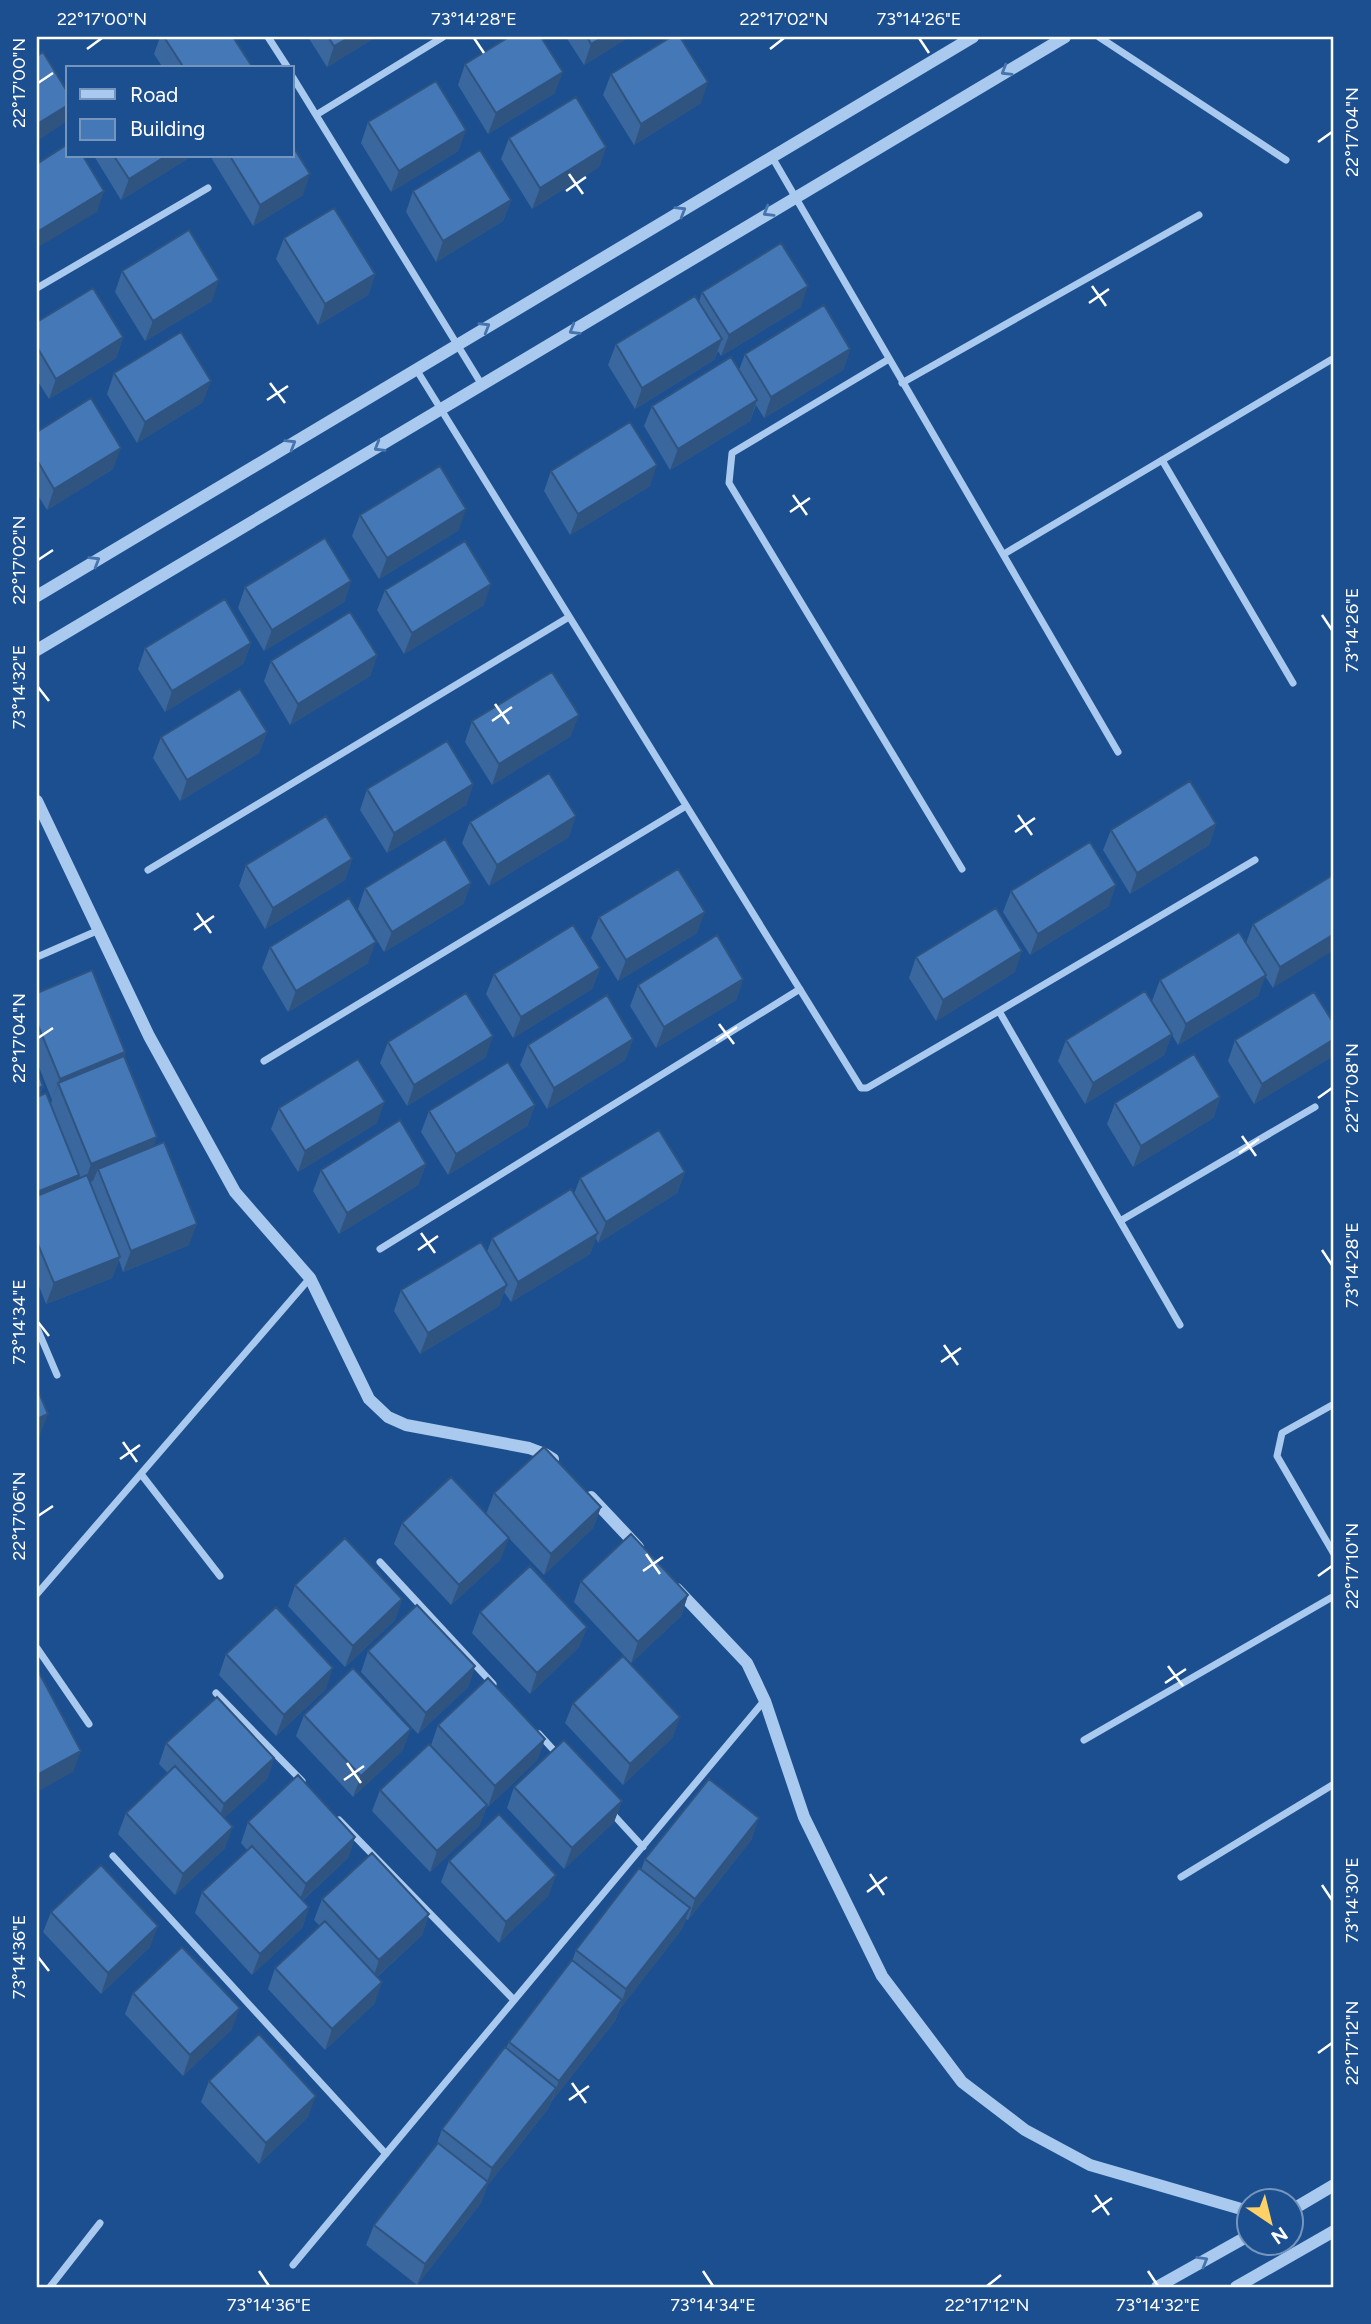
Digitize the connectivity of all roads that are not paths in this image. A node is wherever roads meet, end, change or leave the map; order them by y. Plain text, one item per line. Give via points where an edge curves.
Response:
1 (268, 37) edge
2 (443, 37) edge
3 (973, 37) edge
4 (1065, 37) edge
5 (1099, 37) edge
6 (287, 66) edge
7 (294, 79) edge
8 (316, 115) junction
9 (772, 157) junction
10 (1286, 160) dead end
11 (208, 188) dead end
12 (795, 196) junction
13 (1199, 215) dead end
14 (37, 288) edge
15 (456, 344) junction
16 (1334, 358) edge
17 (889, 359) junction
18 (416, 369) junction
19 (902, 383) junction
20 (482, 385) junction
21 (442, 410) junction
22 (1162, 460) junction
23 (1004, 554) junction
24 (37, 596) edge
25 (569, 617) junction
26 (37, 650) edge
27 (1293, 683) dead end
28 (1118, 751) dead end
29 (37, 801) edge
30 (687, 806) junction
31 (1255, 860) dead end
32 (962, 869) dead end
33 (148, 870) dead end
34 (99, 930) junction
35 (37, 957) edge
36 (800, 989) junction
37 (999, 1011) junction
38 (264, 1061) dead end
39 (1315, 1107) dead end
40 (1120, 1221) junction
41 (380, 1249) dead end
42 (310, 1278) junction
43 (1180, 1325) dead end
44 (37, 1328) edge
45 (57, 1375) dead end
46 (1334, 1404) edge
47 (559, 1464) edge
48 (141, 1474) junction
49 (578, 1483) edge
50 (644, 1553) edge
51 (1334, 1554) edge
52 (380, 1562) dead end
53 (220, 1576) dead end
54 (672, 1583) edge
55 (37, 1594) edge
56 (1334, 1596) edge
57 (37, 1648) edge
58 (216, 1693) dead end
59 (502, 1694) edge
60 (765, 1701) junction
61 (89, 1724) dead end
62 (530, 1725) edge
63 (1084, 1740) dead end
64 (568, 1765) edge
65 (1334, 1784) edge
66 (312, 1792) edge
67 (605, 1806) edge
68 (331, 1812) edge
69 (643, 1846) junction
70 (113, 1856) dead end
71 (1181, 1877) dead end
72 (514, 2000) junction
73 (386, 2154) junction
74 (1334, 2185) edge
75 (1304, 2203) edge
76 (1234, 2207) edge
77 (100, 2223) dead end
78 (1334, 2231) edge
79 (1234, 2244) edge
80 (293, 2265) dead end
81 (50, 2287) edge
82 (1157, 2287) edge
83 (1236, 2287) edge

1 - 6 street
2 - 8 street
3 - 9 street
4 -> 12 street
5 - 10 street
7 - 8 street
8 - 15 street
9 - 12 street
15 -> 9 street
11 - 14 street
12 - 17 street
12 -> 20 street
13 - 19 street
15 - 18 street
15 - 20 street
16 - 22 street
17 - 19 street
17 - 32 street via 732,453 729,483
18 - 21 street
24 -> 18 street
19 - 23 street
20 - 21 street
21 - 25 street
21 -> 26 street
22 - 23 street
22 - 27 street
23 - 28 street
25 - 30 street
25 - 33 street
29 - 34 street
30 - 36 street
30 - 38 street
31 - 37 street
34 - 35 street
34 - 42 street via 149,1036 235,1192
36 - 37 street via 861,1088
36 - 41 street
37 - 40 street
39 - 40 street
40 - 43 street
42 - 47 street via 369,1399 388,1417 528,1448
42 - 48 street
44 - 45 street
46 - 51 street via 1282,1433 1277,1456
48 - 53 street
48 - 55 street
49 - 50 street
52 - 59 street
54 - 60 street via 747,1663
56 - 63 street
57 - 61 street
58 - 66 street
60 - 69 street
60 - 76 street via 804,1817 882,1976 962,2081 1025,2130 1090,2165
62 - 64 street
65 - 71 street
67 - 69 street
68 - 72 street
69 - 72 street
70 - 73 street
72 - 73 street
73 - 80 street
74 - 75 street
77 - 81 street
78 - 83 street
82 -> 79 street

